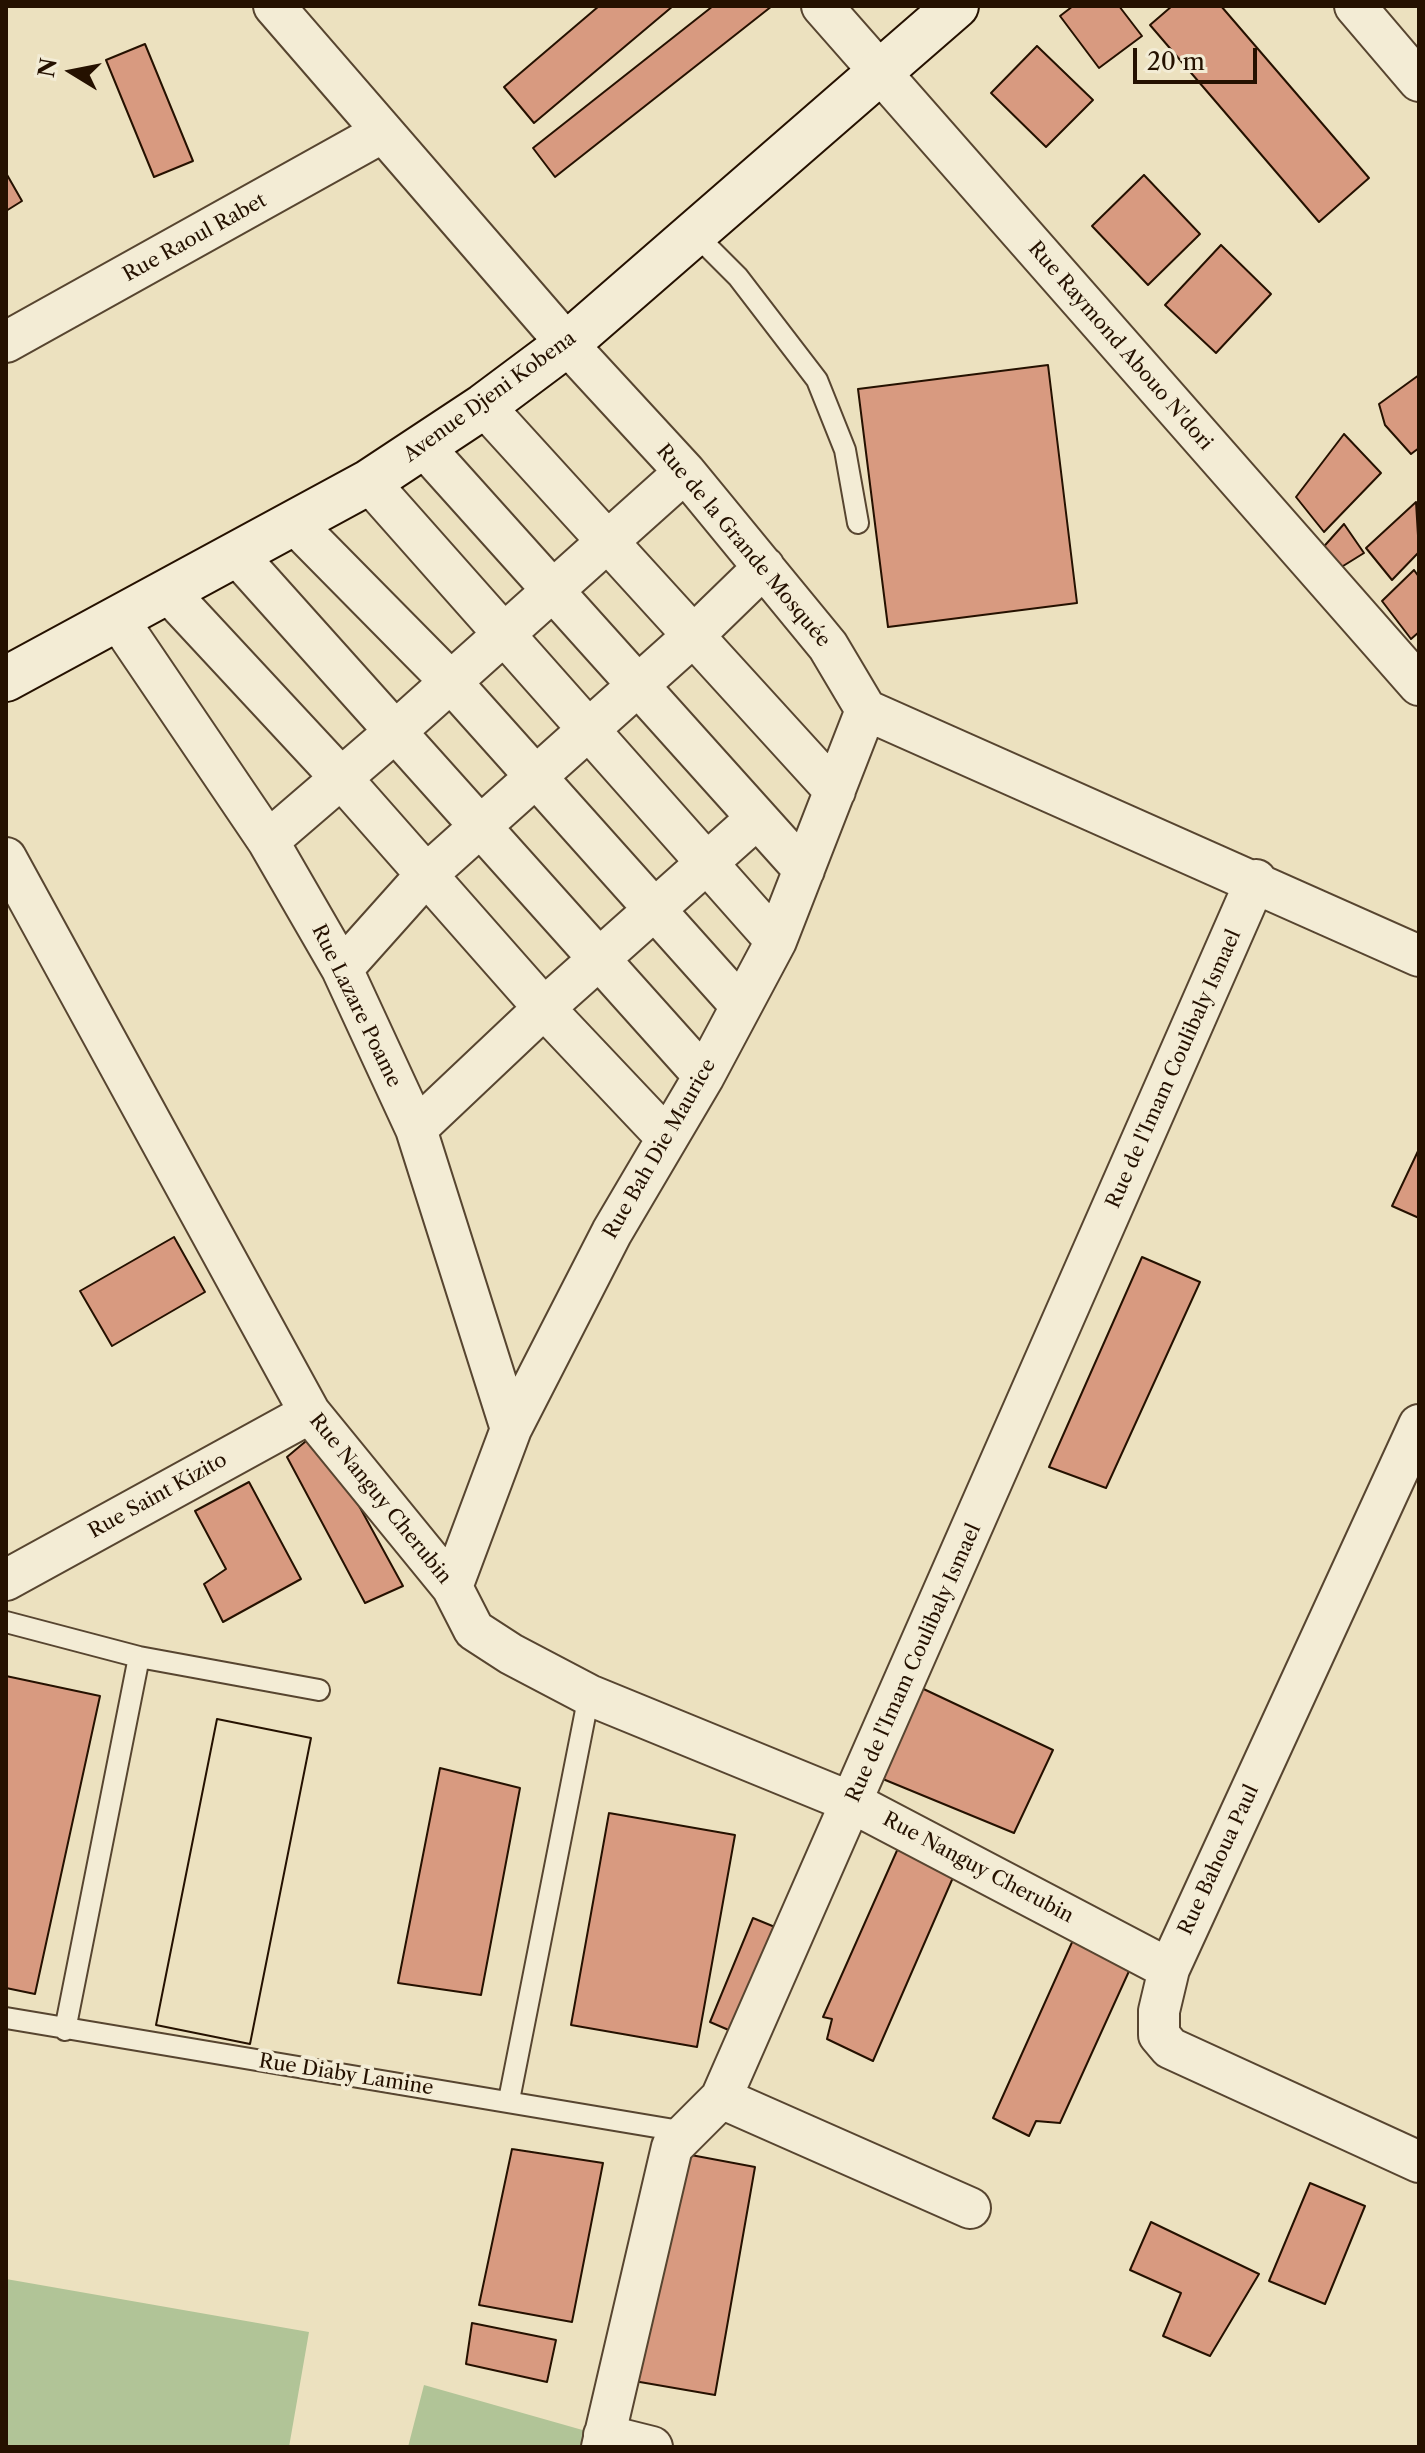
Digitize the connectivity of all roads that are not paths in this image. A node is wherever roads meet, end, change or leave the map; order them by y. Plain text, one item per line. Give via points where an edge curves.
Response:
1 (274, 6) edge
2 (822, 6) edge
3 (956, 6) edge
4 (1355, 6) edge
5 (877, 72) junction
6 (1419, 81) edge
7 (383, 132) junction
8 (694, 233) junction
9 (6, 342) edge
10 (567, 344) junction
11 (484, 406) junction
12 (423, 446) junction
13 (685, 472) junction
14 (369, 482) junction
15 (294, 523) junction
16 (858, 523) dead end
17 (609, 541) junction
18 (237, 555) junction
19 (764, 567) junction
20 (555, 590) junction
21 (170, 594) junction
22 (119, 621) junction
23 (506, 633) junction
24 (693, 636) junction
25 (6, 679) edge
26 (451, 682) junction
27 (639, 685) junction
28 (1419, 685) edge
29 (866, 710) junction
30 (590, 728) junction
31 (397, 730) junction
32 (535, 778) junction
33 (342, 779) junction
34 (835, 791) junction
35 (756, 819) junction
36 (481, 826) junction
37 (268, 841) junction
38 (6, 858) edge
39 (708, 862) junction
40 (804, 870) junction
41 (426, 875) junction
42 (1256, 880) junction
43 (652, 911) junction
44 (776, 941) junction
45 (1419, 956) edge
46 (599, 959) junction
47 (342, 969) junction
48 (741, 1006) junction
49 (544, 1008) junction
50 (704, 1076) junction
51 (416, 1129) junction
52 (667, 1138) junction
53 (310, 1413) junction
54 (1419, 1425) edge
55 (511, 1429) junction
56 (6, 1580) edge
57 (452, 1587) junction
58 (6, 1622) edge
59 (139, 1657) junction
60 (319, 1690) dead end
61 (589, 1695) junction
62 (853, 1803) junction
63 (1169, 1969) junction
64 (6, 2018) edge
65 (65, 2030) junction
66 (721, 2098) junction
67 (509, 2100) junction
68 (686, 2132) junction
69 (1419, 2162) edge
70 (970, 2208) dead end
71 (603, 2441) edge
72 (652, 2447) edge

1 - 7 street, Rue de la Grande Mosquée
2 - 5 street, Rue Raymond Abouo N'dori
3 - 5 street, Avenue Djeni Kobena
4 - 6 street
5 - 8 street, Avenue Djeni Kobena
5 - 28 street, Rue Raymond Abouo N'dori
7 - 9 street, Rue Raoul Rabet
7 - 10 street, Rue de la Grande Mosquée
8 - 10 street, Avenue Djeni Kobena
8 - 16 lane via 738,277 817,380 845,450
10 - 11 street, Avenue Djeni Kobena
10 - 13 street, Rue de la Grande Mosquée
11 - 12 street, Avenue Djeni Kobena
11 - 17 street
12 - 14 street, Avenue Djeni Kobena
12 - 20 street
13 - 17 street
13 - 19 street, Rue de la Grande Mosquée
14 - 15 street, Avenue Djeni Kobena
14 - 23 street
15 - 18 street, Avenue Djeni Kobena
15 - 26 street
17 - 20 street
17 - 24 street
18 - 21 street, Avenue Djeni Kobena
18 - 31 street
19 - 24 street
19 - 29 street, Rue de la Grande Mosquée via 828,646
20 - 23 street
20 - 27 street
21 - 22 street, Avenue Djeni Kobena
21 - 33 street
22 - 25 street, Avenue Djeni Kobena
22 - 37 street, Rue Lazare Poame
23 - 26 street
23 - 30 street
24 - 27 street
24 - 34 street
26 - 31 street
26 - 32 street
27 - 30 street
27 - 35 street
29 - 34 street, Rue Bah Die Maurice
29 - 42 street
30 - 32 street
30 - 39 street
31 - 33 street
31 - 36 street
32 - 36 street
32 - 43 street
33 - 37 street
33 - 41 street
34 - 40 street, Rue Bah Die Maurice
35 - 39 street
35 - 40 street
36 - 41 street
36 - 46 street
37 - 47 street, Rue Lazare Poame
38 - 53 street, Rue Nanguy Cherubin
39 - 43 street
39 - 44 street
40 - 44 street, Rue Bah Die Maurice
41 - 47 street
41 - 49 street
42 - 45 street
42 - 62 street, Rue de l'Imam Coulibaly Ismael
43 - 46 street
43 - 48 street
44 - 48 street, Rue Bah Die Maurice
46 - 49 street
46 - 50 street
47 - 51 street, Rue Lazare Poame
48 - 50 street, Rue Bah Die Maurice
49 - 51 street
49 - 52 street
50 - 52 street, Rue Bah Die Maurice
51 - 55 street, Rue Lazare Poame
52 - 55 street, Rue Bah Die Maurice via 612,1232
53 - 56 street, Rue Saint Kizito
53 - 57 street, Rue Nanguy Cherubin
54 - 63 street, Rue Bahoua Paul
55 - 57 street, Rue Bah Die Maurice
57 - 61 street, Rue Nanguy Cherubin via 474,1630
58 - 59 lane
59 - 60 lane
59 - 65 lane
61 - 62 street, Rue Nanguy Cherubin
61 - 67 lane
62 - 63 street, Rue Nanguy Cherubin
62 - 66 street, Rue de l'Imam Coulibaly Ismael
63 - 69 street, Rue Bahoua Paul via 1159,2035 1170,2048
64 - 65 lane, Rue Diaby Lamine
65 - 67 lane, Rue Diaby Lamine
66 - 68 street, Rue de l'Imam Coulibaly Ismael
66 - 70 street
67 - 68 lane, Rue Diaby Lamine
68 - 71 street, Rue de l'Imam Coulibaly Ismael via 672,2147
71 - 72 street

